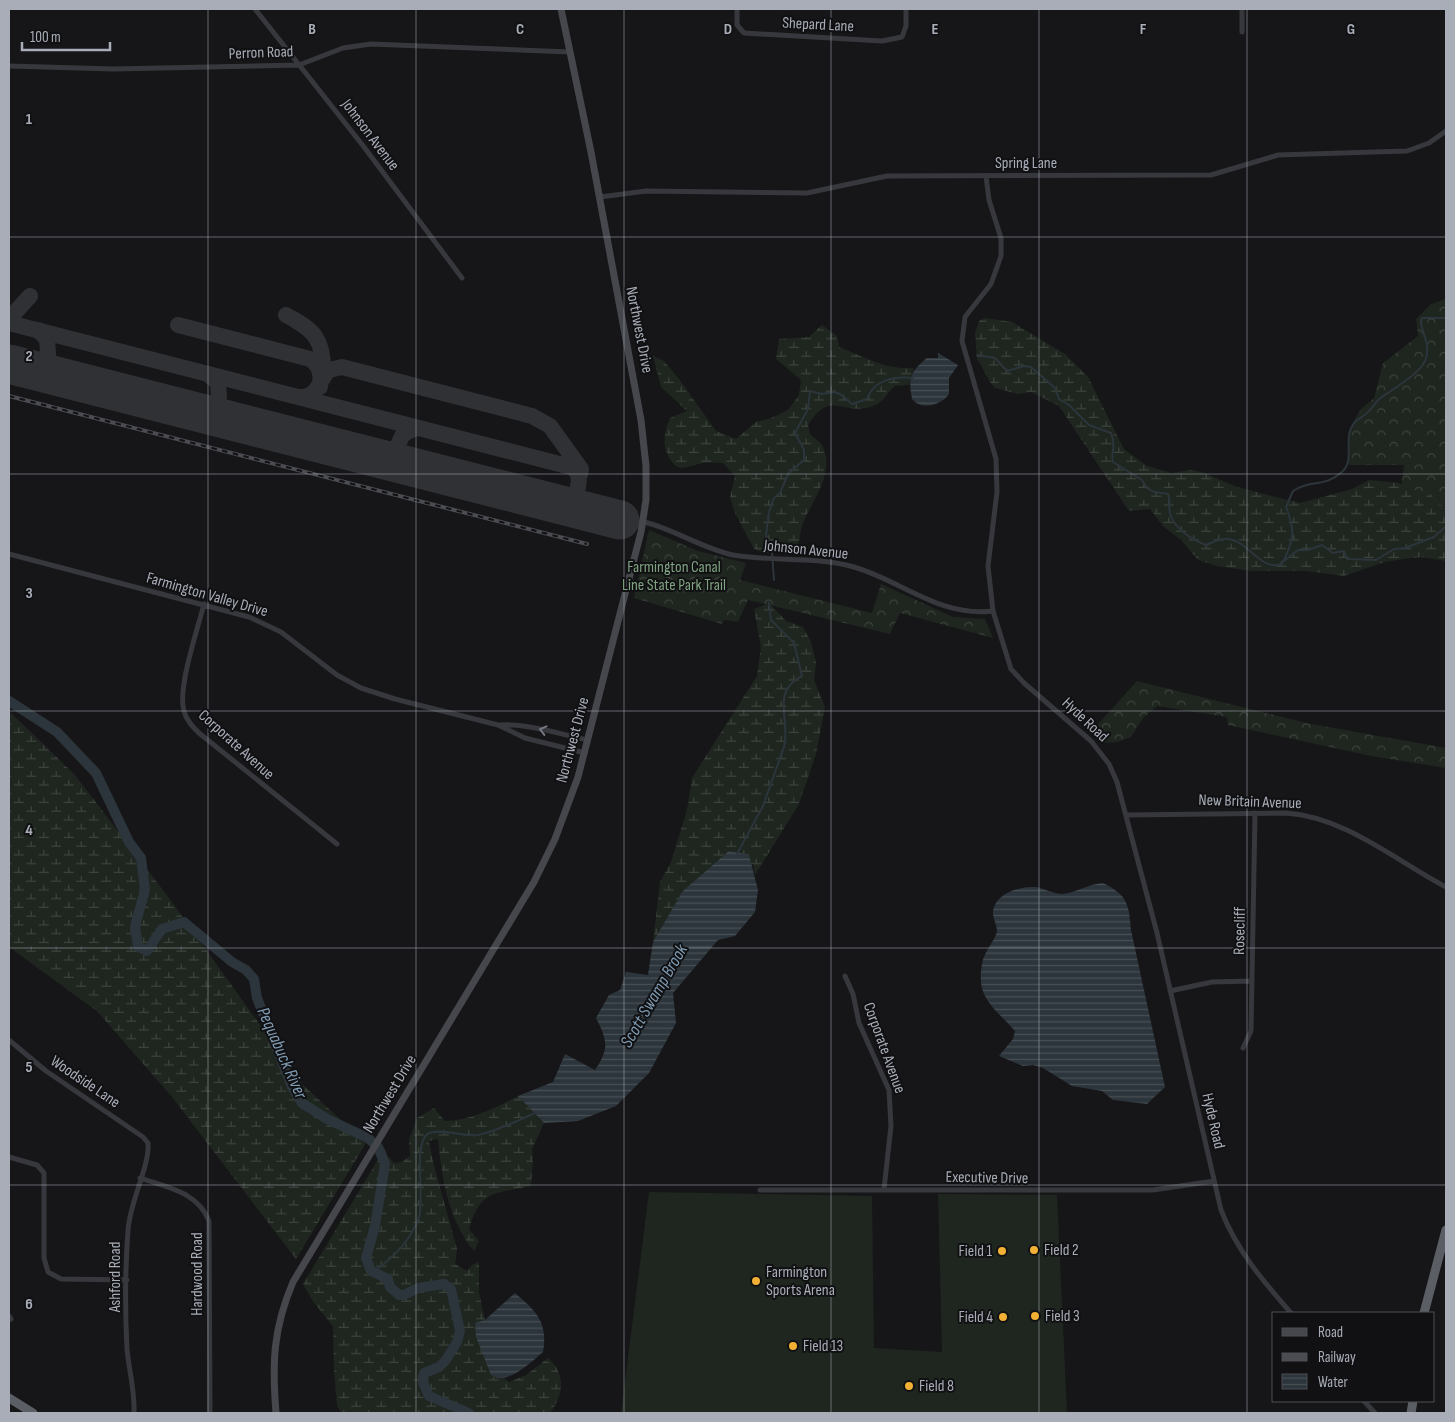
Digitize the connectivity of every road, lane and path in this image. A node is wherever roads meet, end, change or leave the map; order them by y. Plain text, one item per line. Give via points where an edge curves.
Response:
1 (255, 9) edge
2 (561, 9) edge
3 (737, 9) edge
4 (906, 9) edge
5 (1242, 9) edge
6 (1242, 32) dead end
7 (570, 52) junction
8 (299, 65) junction
9 (9, 66) edge
10 (1446, 131) edge
11 (986, 176) junction
12 (600, 197) junction
13 (462, 278) dead end
14 (644, 522) junction
15 (9, 554) edge
16 (204, 604) junction
17 (993, 611) junction
18 (498, 725) junction
19 (588, 740) junction
20 (585, 753) junction
21 (1255, 813) junction
22 (1126, 815) junction
23 (337, 844) dead end
24 (1446, 887) edge
25 (846, 976) dead end
26 (1252, 981) junction
27 (1170, 991) junction
28 (9, 1040) edge
29 (1243, 1048) dead end
30 (148, 1143) joint
31 (9, 1157) edge
32 (140, 1178) junction
33 (1214, 1181) junction
34 (884, 1189) junction
35 (760, 1190) dead end
36 (1446, 1230) edge
37 (127, 1280) junction
38 (1290, 1312) edge
39 (1424, 1312) edge
40 (9, 1398) edge
41 (1365, 1402) edge
42 (23, 1410) edge
43 (33, 1413) edge
44 (134, 1413) edge
45 (210, 1413) edge
46 (276, 1413) edge
47 (1375, 1413) edge

1 - 8 street, Johnson Avenue
2 - 7 main road, Northwest Drive
3 - 4 street, Shepard Lane via 737,25 744,33 882,41 902,37
5 - 6 street
7 - 8 street, Perron Road via 371,44 343,48
7 - 12 main road, Northwest Drive
8 - 9 street, Perron Road via 113,69
8 - 13 street, Johnson Avenue
10 - 11 street, Spring Lane via 1429,143 1407,151 1278,155 1211,175
11 - 12 street, Spring Lane via 887,176 807,193 654,191
11 - 17 street, Hyde Road via 989,200 1001,238 1002,256 991,284 965,317 962,340 996,460 997,492 988,566
12 - 14 main road, Northwest Drive via 641,420 646,466
14 - 17 street, Johnson Avenue via 719,552 844,565 951,609
14 - 19 main road, Northwest Drive
15 - 16 street, Farmington Valley Drive
16 - 18 street, Farmington Valley Drive via 271,627 337,675 361,688 395,700
16 - 23 street, Corporate Avenue via 183,691 187,718 199,733
17 - 22 street, Hyde Road via 1011,669 1081,730 1101,752 1117,782
19 -> 18 street, Farmington Valley Drive via 532,727
18 - 20 street, Farmington Valley Drive via 525,738
19 - 20 main road, Northwest Drive
20 - 46 main road, Northwest Drive via 566,813 544,863 288,1295 278,1322 274,1349
21 - 22 street, New Britain Avenue
21 - 24 street, New Britain Avenue via 1291,813 1319,819 1359,836
21 - 26 street, Rosecliff
22 - 27 street, Hyde Road
25 - 34 street, Corporate Avenue via 859,1022 889,1090 891,1126
26 - 27 street via 1212,982
26 - 29 street, Rosecliff via 1251,1031
27 - 33 street, Hyde Road
28 - 30 street, Woodside Lane via 46,1072 143,1136
30 - 32 street, Ashford Road
31 - 37 street via 36,1165 44,1173 44,1258 48,1272 61,1279
32 - 37 street, Ashford Road via 128,1222
32 - 45 street, Hardwood Road via 194,1198 209,1221
33 - 34 street, Executive Drive via 1153,1190
33 - 38 street, Hyde Road via 1221,1210 1237,1246
34 - 35 street, Executive Drive
36 - 39 highway
37 - 44 street, Ashford Road via 128,1352 134,1382
40 - 42 highway
41 - 47 street
42 - 43 highway

